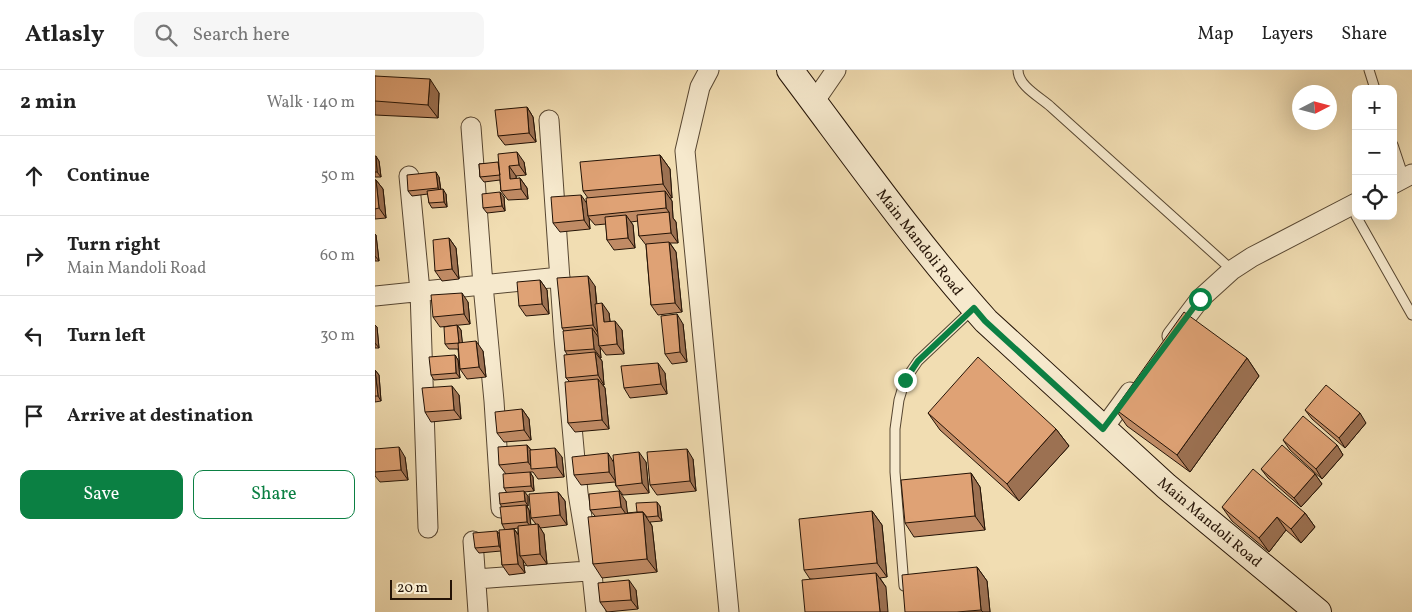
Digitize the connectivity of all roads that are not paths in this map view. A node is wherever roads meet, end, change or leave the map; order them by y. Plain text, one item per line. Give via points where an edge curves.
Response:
1 (709, 70) edge
2 (790, 70) edge
3 (836, 70) edge
4 (1018, 70) edge
5 (1369, 70) edge
6 (1374, 85) edge
7 (815, 102) junction
8 (549, 120) dead end
9 (471, 127) dead end
10 (1397, 159) edge
11 (409, 176) edge
12 (1403, 179) edge
13 (1352, 211) edge
14 (1360, 220) edge
15 (1232, 270) junction
16 (560, 277) junction
17 (483, 285) junction
18 (419, 292) junction
19 (375, 296) edge
20 (974, 308) junction
21 (1412, 315) edge
22 (1160, 352) edge
23 (1143, 375) edge
24 (1103, 429) junction
25 (501, 508) edge
26 (428, 528) dead end
27 (473, 541) edge
28 (591, 572) junction
29 (476, 579) junction
30 (905, 593) edge
31 (478, 612) edge
32 (596, 612) edge
33 (729, 612) edge
34 (1318, 612) edge

1 - 33 street via 700,87 685,151
2 - 7 street, Main Mandoli Road
3 - 7 street
4 - 15 lane via 1024,85
5 - 6 lane
7 - 20 street, Main Mandoli Road
8 - 16 street
9 - 17 street
10 - 12 lane
11 - 18 street
13 - 15 street via 1269,248
14 - 21 lane
15 - 22 street via 1200,299
16 - 17 street
16 - 28 street via 578,494
17 - 18 street
17 - 25 street
18 - 19 street
18 - 26 street
20 - 24 street, Main Mandoli Road
20 - 30 lane via 918,361 905,380 899,400 895,472
23 - 24 street
24 - 34 street, Main Mandoli Road via 1166,486
27 - 29 street
28 - 29 street
28 - 32 street
29 - 31 street

